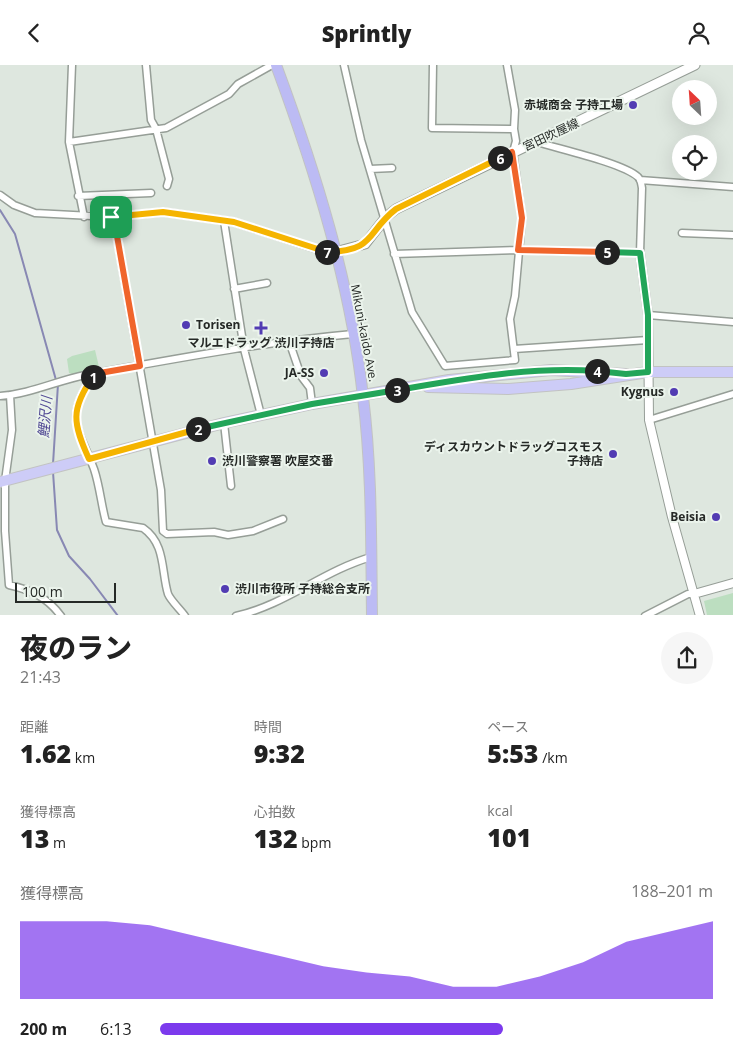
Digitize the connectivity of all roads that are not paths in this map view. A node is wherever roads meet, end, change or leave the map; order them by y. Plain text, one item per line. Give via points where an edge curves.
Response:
1 (72, 65) edge
2 (146, 65) edge
3 (274, 65) edge
4 (344, 65) edge
5 (433, 65) edge
6 (507, 65) edge
7 (695, 65) edge
8 (156, 129) junction
9 (514, 129) junction
10 (69, 142) junction
11 (537, 142) junction
12 (512, 152) junction
13 (392, 168) dead end
14 (370, 169) junction
15 (640, 180) junction
16 (166, 186) dead end
17 (733, 187) edge
18 (151, 193) dead end
19 (0, 195) edge
20 (78, 196) junction
21 (84, 217) junction
22 (111, 217) junction
23 (386, 217) junction
24 (224, 221) junction
25 (682, 233) dead end
26 (733, 235) edge
27 (518, 250) junction
28 (335, 251) junction
29 (640, 253) junction
30 (394, 254) junction
31 (267, 283) dead end
32 (234, 289) junction
33 (648, 315) junction
34 (733, 322) edge
35 (353, 333) junction
36 (648, 340) junction
37 (289, 341) junction
38 (244, 349) junction
39 (514, 349) junction
40 (140, 366) junction
41 (733, 371) edge
42 (648, 372) junction
43 (94, 374) junction
44 (626, 374) junction
45 (417, 386) junction
46 (733, 394) edge
47 (10, 395) junction
48 (363, 395) junction
49 (0, 396) edge
50 (312, 404) junction
51 (261, 415) junction
52 (649, 420) junction
53 (224, 423) junction
54 (153, 441) junction
55 (89, 459) junction
56 (2, 482) edge
57 (232, 486) dead end
58 (283, 519) dead end
59 (371, 557) junction
60 (733, 583) edge
61 (694, 594) junction
62 (61, 615) edge
63 (185, 615) edge
64 (236, 615) edge
65 (372, 615) edge
66 (645, 615) edge
67 (700, 615) edge

1 - 10 street
2 - 8 street via 150,120
3 - 8 street via 238,84 229,94 207,107 166,128
3 - 28 highway, Mikuni-kaido Ave. via 308,157
4 - 14 street
5 - 9 street via 432,128
6 - 9 street via 515,111
7 - 11 main road, 宮田吹屋線
8 - 10 street
8 - 16 street via 169,179
9 - 12 street via 516,141
10 - 20 street
11 - 12 main road, 宮田吹屋線
11 - 15 street via 607,163 636,175
12 - 23 main road, 宮田吹屋線 via 396,209
12 - 27 street via 522,218
13 - 14 street
14 - 23 street
15 - 17 street
15 - 29 street
18 - 20 street
19 - 21 street via 35,213
20 - 21 street
21 - 22 street
22 - 24 street via 163,212
22 - 40 street
23 - 28 main road, 宮田吹屋線 via 365,244
23 - 30 street
24 - 28 street via 244,224 325,252
24 - 32 street
25 - 26 street
27 - 29 street
27 - 30 street
27 - 39 street via 516,296 510,319
28 - 35 highway, Mikuni-kaido Ave.
29 - 33 street
30 - 39 street via 412,312 446,366 515,360
31 - 32 street
32 - 38 street
33 - 34 street
33 - 36 street
35 - 37 street
35 - 48 highway, Mikuni-kaido Ave.
36 - 39 street
36 - 42 street
37 - 38 street
37 - 50 street via 301,376 310,388
38 - 40 street
38 - 51 street
40 - 43 street
40 - 54 street
41 - 42 main road
42 - 44 main road
42 - 52 street
43 - 47 street
43 - 55 street via 78,402 75,419 77,433
44 - 45 main road via 551,370
44 - 45 main road via 571,384 508,389
45 - 48 main road
46 - 52 street
47 - 49 street
47 - 56 street via 12,430
48 - 50 main road
48 - 59 highway, Mikuni-kaido Ave. via 369,453
50 - 51 main road
51 - 53 main road
52 - 61 street
53 - 54 main road
53 - 57 street
54 - 55 main road
54 - 58 street via 161,490 163,531 167,534 228,535 253,531
55 - 56 main road
55 - 63 street via 106,522 148,531 164,565 169,596
56 - 62 street via 9,585 36,593
59 - 64 street via 349,563 259,610
59 - 65 highway, Mikuni-kaido Ave.
60 - 61 street
61 - 66 street
61 - 67 street

